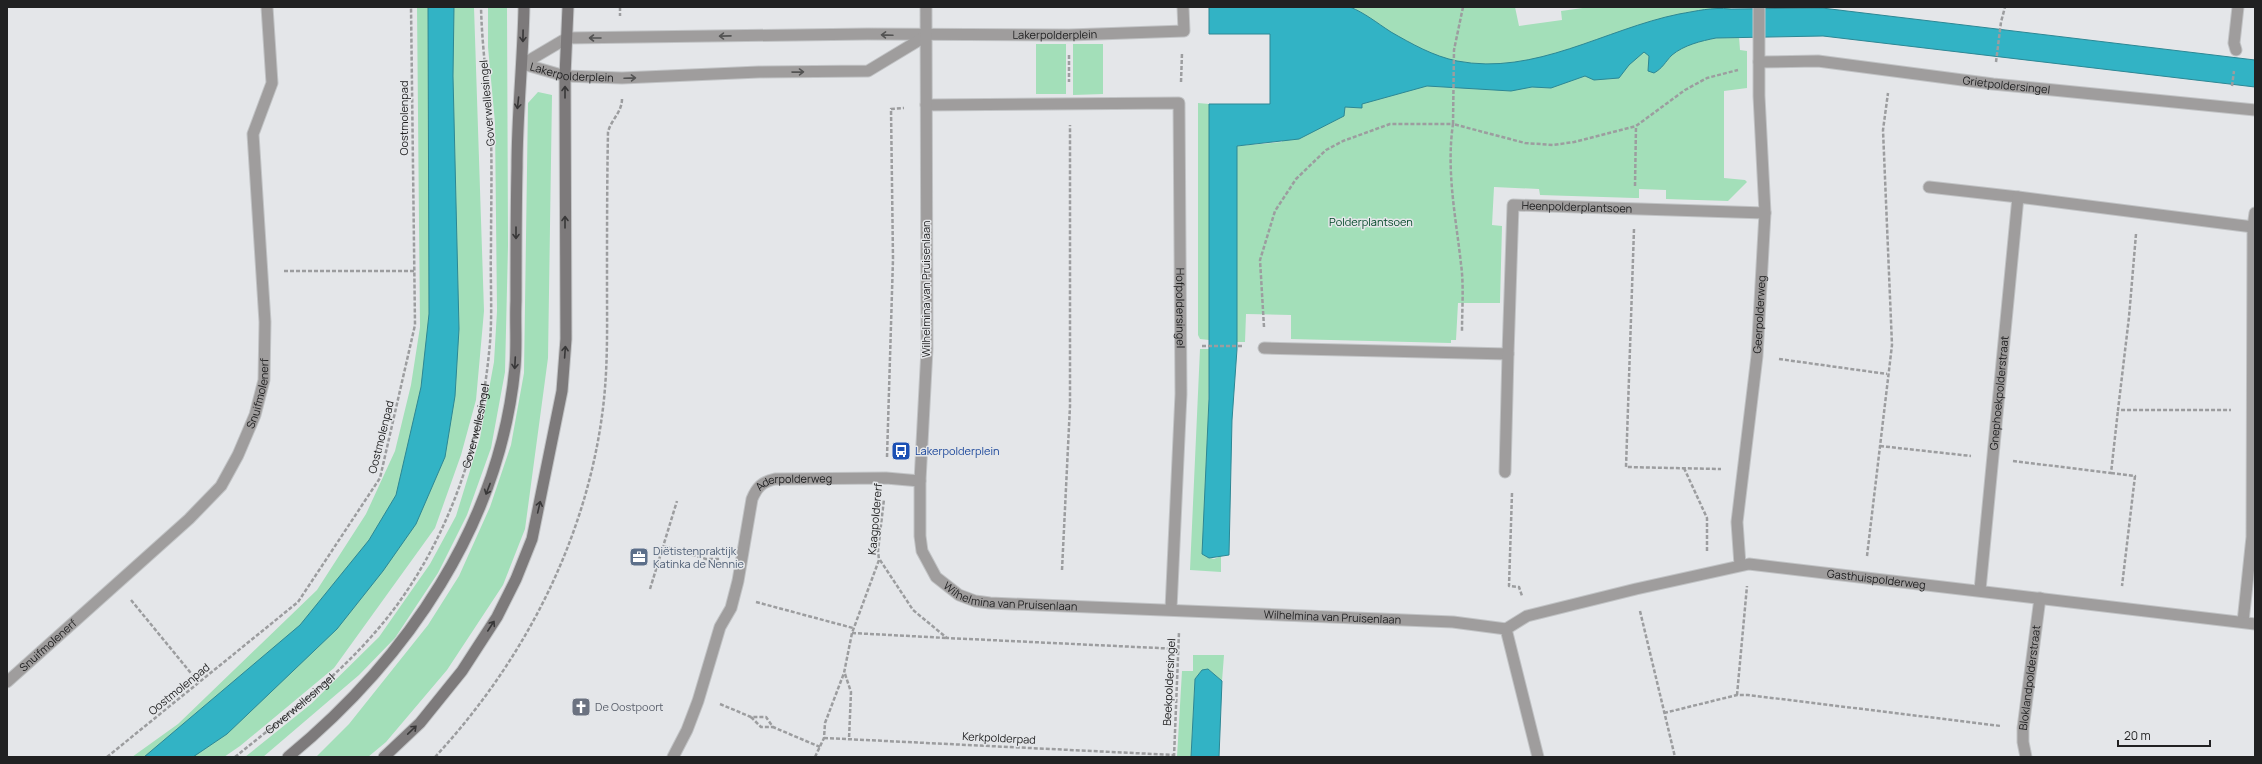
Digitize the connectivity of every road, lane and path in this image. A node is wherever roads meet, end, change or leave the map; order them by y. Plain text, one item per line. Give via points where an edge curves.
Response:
1 (267, 7) edge
2 (411, 7) edge
3 (481, 7) edge
4 (524, 7) edge
5 (568, 7) edge
6 (926, 7) edge
7 (1183, 7) edge
8 (1464, 7) edge
9 (2005, 7) edge
10 (2238, 7) edge
11 (1759, 8) edge
12 (1184, 31) junction
13 (926, 36) junction
14 (567, 38) junction
15 (2236, 50) dead end
16 (1759, 62) junction
17 (1996, 63) dead end
18 (523, 64) junction
19 (1891, 70) junction
20 (565, 76) junction
21 (1179, 103) junction
22 (926, 105) junction
23 (2255, 110) edge
24 (1453, 124) junction
25 (1636, 126) junction
26 (1070, 149) dead end
27 (1929, 187) dead end
28 (2018, 196) junction
29 (1635, 209) junction
30 (2137, 212) junction
31 (1765, 213) junction
32 (2255, 213) edge
33 (2253, 227) junction
34 (261, 271) junction
35 (414, 271) junction
36 (1200, 346) dead end
37 (1241, 346) dead end
38 (1264, 348) joint
39 (1462, 353) junction
40 (1508, 354) junction
41 (1757, 356) junction
42 (1887, 374) junction
43 (2118, 410) junction
44 (2253, 410) junction
45 (1880, 446) junction
46 (1994, 458) junction
47 (1684, 468) junction
48 (1743, 471) junction
49 (1505, 472) joint
50 (2111, 473) junction
51 (886, 478) junction
52 (920, 481) junction
53 (677, 501) dead end
54 (663, 546) junction
55 (741, 558) junction
56 (879, 560) junction
57 (1745, 564) junction
58 (1062, 570) dead end
59 (1707, 573) junction
60 (1864, 576) junction
61 (118, 584) junction
62 (650, 589) dead end
63 (1636, 589) junction
64 (1980, 590) junction
65 (734, 596) junction
66 (2040, 598) junction
67 (2120, 608) junction
68 (1171, 610) junction
69 (1527, 616) junction
70 (2243, 622) junction
71 (2255, 624) edge
72 (854, 628) junction
73 (1506, 629) junction
74 (852, 633) junction
75 (947, 638) junction
76 (1179, 649) junction
77 (844, 673) junction
78 (7, 682) edge
79 (199, 683) junction
80 (699, 695) junction
81 (1737, 695) junction
82 (1664, 713) junction
83 (751, 717) junction
84 (773, 727) junction
85 (2023, 728) junction
86 (824, 738) junction
87 (849, 739) junction
88 (820, 747) junction
89 (1174, 756) edge
90 (107, 757) edge
91 (235, 757) edge
92 (288, 757) edge
93 (384, 757) edge
94 (673, 757) edge
95 (815, 757) edge
96 (1538, 757) edge
97 (1675, 757) edge
98 (2026, 757) edge

1 - 34 street, Snuifmolenerf via 272,83 253,134
2 - 35 path, Oostmolenpad
3 - 91 path, Goverwellesingel via 491,139 489,351 485,388 476,430 461,481 446,522 420,570 389,615 357,652 310,697
4 -> 18 main road
5 - 14 main road
6 - 13 street, Wilhelmina van Pruisenlaan
7 - 12 street
8 - 24 path via 1454,50
9 - 17 path
10 - 15 street via 2234,43
11 - 16 street, Geerpolderweg
12 - 13 street, Lakerpolderplein
12 - 21 path
13 -> 14 street, Lakerpolderplein via 867,34
20 -> 13 street, Lakerpolderplein via 622,78 868,70
13 - 22 street, Wilhelmina van Pruisenlaan
14 - 18 street, Lakerpolderplein
14 - 20 main road
16 - 19 street, Grietpoldersingel via 1818,61
16 - 25 path via 1747,69 1707,78 1685,90
16 - 31 street, Geerpolderweg
18 - 20 street, Lakerpolderplein
18 -> 92 main road via 517,114 515,366 502,444 491,480 477,517 447,576 384,665 312,737
19 - 23 street, Grietpoldersingel via 1993,84
19 - 42 path via 1883,130 1892,345
93 -> 20 main road via 420,723 462,671 497,617 532,539 562,391 566,339
21 - 22 street
21 - 68 street, Hofpoldersingel via 1181,394
22 - 51 path, Kaagpoldererf via 891,109 893,259
22 - 52 street, Wilhelmina van Pruisenlaan via 927,349
24 - 25 path via 1525,143 1553,145
24 - 38 path via 1390,124 1326,150 1296,178 1275,211 1260,260
24 - 39 path via 1451,165 1461,265
25 - 29 path
26 - 58 path via 1070,406
27 - 28 street
28 - 30 street
28 - 46 street, Gnephoekpolderstraat
29 - 31 street, Heenpolderplantsoen
29 - 40 street, Heenpolderplantsoen via 1513,205
29 - 47 path via 1626,467
30 - 33 street
30 - 43 path via 2129,317
31 - 41 street, Geerpolderweg
32 - 33 street
33 - 44 street
34 - 35 path
34 - 61 street, Snuifmolenerf via 265,322 264,380 255,415 238,455 221,486 190,519
35 - 79 path, Oostmolenpad via 416,325 380,478 298,602
36 - 37 path
38 - 39 street
39 - 40 street
40 - 49 street, Heenpolderplantsoen
41 - 42 path
41 - 48 street, Geerpolderweg
42 - 45 path
43 - 44 path
43 - 50 path
44 - 70 street via 2252,537
45 - 46 path
45 - 60 path
46 - 50 path
46 - 64 street, Gnephoekpolderstraat
47 - 48 path
47 - 59 path via 1707,518
48 - 57 street, Geerpolderweg via 1737,532
49 - 69 path via 1513,482 1509,586 1519,586
50 - 67 path via 2135,476
51 - 52 street, Aderpolderweg
51 - 55 street, Aderpolderweg via 775,479 764,482 757,488 752,499
51 - 56 path, Kaagpoldererf
52 - 68 street, Wilhelmina van Pruisenlaan via 922,551 936,577 959,595 990,603
53 - 54 path
54 - 55 path via 706,559
54 - 62 path
55 - 65 street, Aderpolderweg
56 - 72 path, Kaagpoldererf
56 - 75 path via 913,610
57 - 59 street, Gasthuispolderweg
57 - 60 street, Gasthuispolderweg
57 - 81 path
59 - 63 street, Gasthuispolderweg
60 - 64 street, Gasthuispolderweg
61 - 78 street, Snuifmolenerf
61 - 79 path
63 - 69 street, Gasthuispolderweg
63 - 82 path
64 - 66 street, Gasthuispolderweg
65 - 72 path
65 - 80 street, Aderpolderweg via 731,608 720,627
66 - 67 street, Gasthuispolderweg
66 - 85 street, Bloklandpolderstraat
67 - 70 street, Gasthuispolderweg
68 - 73 street, Wilhelmina van Pruisenlaan via 1453,622
68 - 76 path, Beekpoldersingel via 1180,625
69 - 73 street, Gasthuispolderweg
70 - 71 street, Gasthuispolderweg
72 - 74 path, Kaagpoldererf
73 - 96 street
74 - 75 path
74 - 77 path, Kaagpoldererf
75 - 76 path
76 - 89 path, Beekpoldersingel
77 - 86 path, Kaagpoldererf via 825,723
77 - 87 path via 851,692
79 - 90 path, Oostmolenpad
80 - 83 path
80 - 94 street, Aderpolderweg
81 - 82 path
81 - 85 path
82 - 97 path
83 - 84 path via 761,727
83 - 84 path via 766,717
84 - 88 path
85 - 98 street, Bloklandpolderstraat
86 - 87 path, Kerkpolderpad
86 - 88 path, Kaagpoldererf
87 - 89 path, Kerkpolderpad
88 - 95 path, Kaagpoldererf

